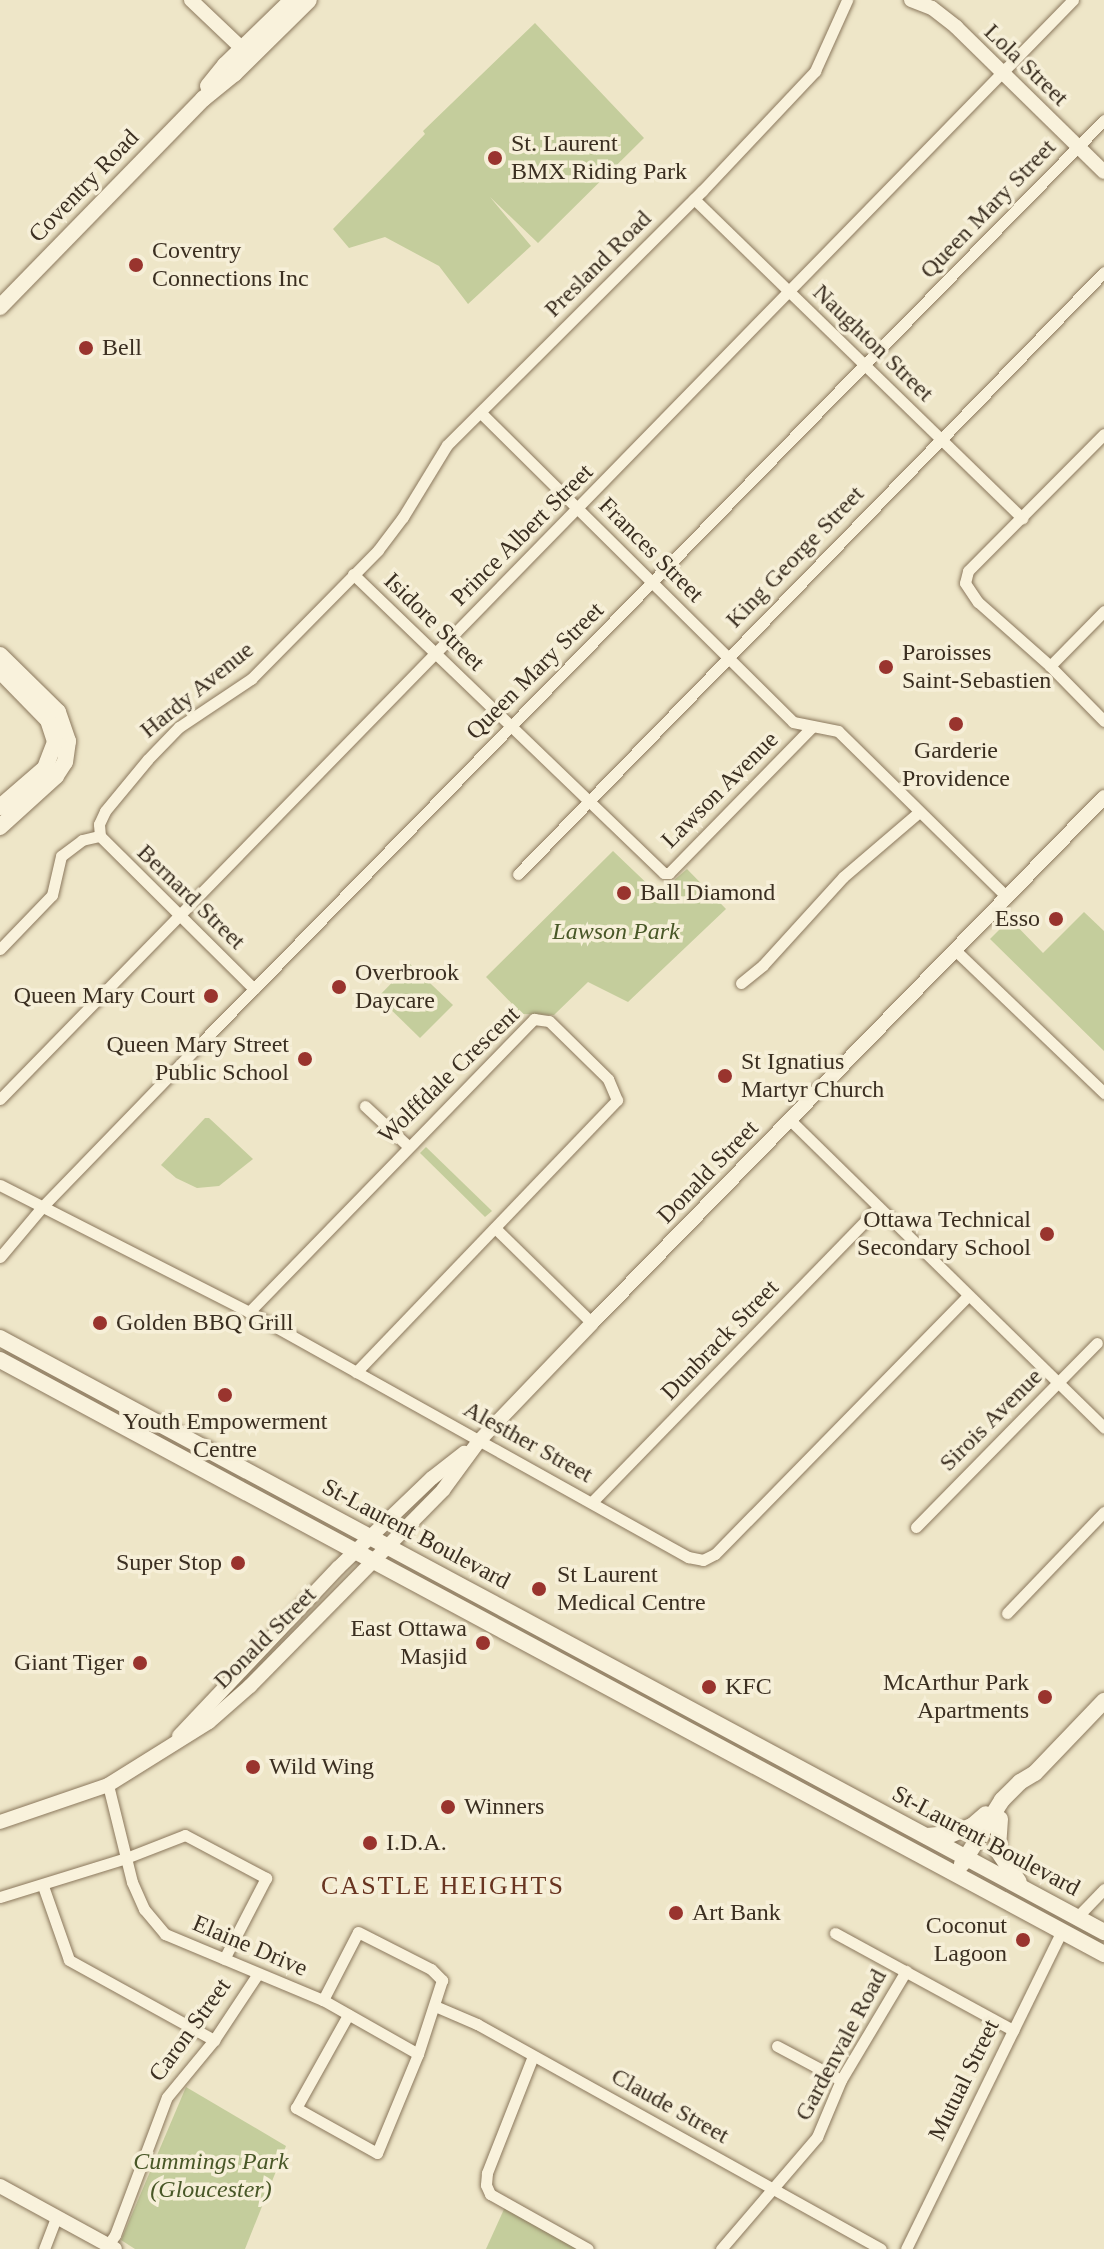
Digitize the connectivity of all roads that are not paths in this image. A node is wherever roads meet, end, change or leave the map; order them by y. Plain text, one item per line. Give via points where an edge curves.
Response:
1 (191, 0) edge
2 (292, 0) edge
3 (309, 0) edge
4 (847, 0) edge
5 (911, 0) edge
6 (1073, 0) edge
7 (934, 4) edge
8 (247, 53) junction
9 (1002, 73) junction
10 (1104, 120) edge
11 (1078, 147) junction
12 (1104, 172) edge
13 (694, 199) junction
14 (1104, 272) edge
15 (789, 292) junction
16 (0, 307) edge
17 (866, 366) junction
18 (481, 413) junction
19 (1104, 434) edge
20 (941, 440) junction
21 (579, 510) junction
22 (403, 517) joint
23 (1022, 518) junction
24 (353, 574) junction
25 (652, 584) junction
26 (1104, 611) edge
27 (436, 654) junction
28 (0, 655) edge
29 (728, 657) junction
30 (1050, 666) junction
31 (0, 671) edge
32 (1104, 721) edge
33 (511, 727) junction
34 (811, 728) junction
35 (1104, 797) edge
36 (587, 803) junction
37 (0, 807) edge
38 (919, 812) junction
39 (0, 827) edge
40 (100, 836) junction
41 (518, 874) dead end
42 (1007, 897) junction
43 (178, 914) junction
44 (0, 949) edge
45 (955, 950) junction
46 (741, 983) dead end
47 (254, 989) junction
48 (1104, 1093) edge
49 (0, 1099) edge
50 (365, 1106) dead end
51 (789, 1119) junction
52 (408, 1146) junction
53 (0, 1185) edge
54 (43, 1206) junction
55 (878, 1208) junction
56 (495, 1228) junction
57 (0, 1257) edge
58 (968, 1296) junction
59 (249, 1312) junction
60 (592, 1323) junction
61 (0, 1338) edge
62 (1097, 1343) dead end
63 (0, 1360) edge
64 (356, 1372) junction
65 (1058, 1384) junction
66 (1104, 1428) edge
67 (479, 1441) junction
68 (592, 1502) junction
69 (1104, 1512) edge
70 (916, 1527) dead end
71 (378, 1542) junction
72 (358, 1550) junction
73 (373, 1559) junction
74 (1007, 1613) dead end
75 (1104, 1701) edge
76 (168, 1749) junction
77 (1035, 1773) junction
78 (108, 1785) junction
79 (1002, 1800) junction
80 (1000, 1819) junction
81 (0, 1822) edge
82 (926, 1836) junction
83 (126, 1858) junction
84 (968, 1859) junction
85 (958, 1875) junction
86 (43, 1886) junction
87 (1025, 1889) junction
88 (1104, 1889) edge
89 (0, 1896) edge
90 (1077, 1917) junction
91 (1062, 1931) junction
92 (1104, 1932) edge
93 (835, 1933) dead end
94 (1104, 1954) edge
95 (224, 1959) junction
96 (906, 1971) junction
97 (257, 1975) junction
98 (323, 2000) junction
99 (435, 2006) junction
100 (348, 2015) junction
101 (1013, 2030) junction
102 (214, 2040) junction
103 (777, 2046) dead end
104 (418, 2054) junction
105 (533, 2056) junction
106 (841, 2080) junction
107 (0, 2186) edge
108 (772, 2187) junction
109 (56, 2218) junction
110 (112, 2247) edge
111 (44, 2249) edge
112 (588, 2249) edge
113 (721, 2249) edge
114 (881, 2249) edge
115 (906, 2249) edge

1 - 8 street
2 - 8 main road, Coventry Road
3 - 8 main road, Coventry Road
4 - 13 street, Presland Road via 815,71
5 - 7 street, Lola Street
6 - 9 street, Prince Albert Street
7 - 9 street, Lola Street
8 - 16 main road, Coventry Road via 225,65 203,99
9 - 11 street, Lola Street
9 - 15 street, Prince Albert Street
10 - 11 street, Queen Mary Street
11 - 12 street, Lola Street
11 - 17 street, Queen Mary Street
13 - 15 street, Naughton Street
13 - 18 street, Presland Road
14 - 20 street, King George Street
15 - 17 street, Naughton Street
15 - 21 street, Prince Albert Street
17 - 20 street, Naughton Street
17 - 25 street, Queen Mary Street
18 - 21 street, Frances Street
18 - 22 street, Presland Road via 438,456
19 - 23 street
20 - 23 street, Naughton Street
20 - 29 street, King George Street
21 - 25 street, Frances Street
21 - 27 street, Prince Albert Street
22 - 24 street, Hardy Avenue
23 - 30 street via 968,571 965,583 978,602
24 - 27 street, Isidore Street
24 - 40 street, Hardy Avenue via 251,679 167,738 105,811
25 - 29 street, Frances Street
25 - 33 street, Queen Mary Street
26 - 30 street
27 - 33 street, Isidore Street
27 - 43 street, Prince Albert Street
28 - 39 main road via 58,712 68,741 56,776
29 - 34 street, Frances Street via 793,722
29 - 36 street, King George Street
30 - 32 street
31 - 37 main road via 48,720 55,742 45,768
33 - 36 street, Isidore Street
33 - 47 street, Queen Mary Street
34 - 36 street, Lawson Avenue via 669,873
34 - 38 street, Frances Street via 838,731
35 - 42 street, Donald Street
36 - 41 street, King George Street
38 - 42 street, Frances Street
38 - 46 street via 843,877
40 - 43 street, Bernard Street
40 - 44 street via 82,840 61,856 52,895
42 - 45 street, Donald Street
43 - 47 street, Bernard Street
43 - 49 street, Prince Albert Street
45 - 48 street
45 - 51 street, Donald Street
47 - 54 street, Queen Mary Street
50 - 52 street
51 - 55 street
51 - 60 street, Donald Street
52 - 56 street, Wolffdale Crescent via 534,1019 549,1021 608,1079 617,1100
52 - 59 street, Wolffdale Crescent
53 - 54 street, Alesther Street
54 - 57 street, Queen Mary Street
54 - 59 street, Alesther Street
55 - 58 street
55 - 68 street, Dunbrack Street
56 - 60 street
56 - 64 street, Wolffdale Crescent
58 - 65 street
58 - 68 street, Alesther Street via 715,1554 703,1560 688,1557
59 - 64 street, Alesther Street
60 - 67 street, Donald Street
61 - 71 main road, St-Laurent Boulevard
62 - 65 street, Sirois Avenue
63 - 72 main road, St-Laurent Boulevard
64 - 67 street, Alesther Street
65 - 66 street
65 - 70 street, Sirois Avenue
67 - 68 street, Alesther Street
67 - 71 street, Donald Street via 432,1478
69 - 74 street
71 - 72 street, Donald Street
71 - 73 street, Donald Street
71 - 82 main road, St-Laurent Boulevard
72 - 73 main road, St-Laurent Boulevard
72 - 76 street, Donald Street
73 - 76 street, Donald Street via 250,1686
73 - 85 main road, St-Laurent Boulevard
75 - 77 main road
76 - 78 street, Donald Street
77 - 79 main road
77 - 80 main road
78 - 81 street, Donald Street
78 - 83 street, Elaine Drive
79 - 82 main road via 966,1829
79 - 84 main road
80 - 84 main road
80 - 87 main road via 998,1851
82 - 84 main road, St-Laurent Boulevard
83 - 86 street
83 - 95 street, Elaine Drive via 144,1909 165,1934
83 - 95 street via 185,1835 266,1878
84 - 85 main road
84 - 87 main road, St-Laurent Boulevard
85 - 91 main road, St-Laurent Boulevard
86 - 89 street
86 - 102 street via 69,1960
87 - 90 main road, St-Laurent Boulevard
88 - 90 street
90 - 92 main road, St-Laurent Boulevard
91 - 94 main road, St-Laurent Boulevard
91 - 101 street, Mutual Street
93 - 96 street
95 - 97 street, Elaine Drive
96 - 101 street
96 - 106 street, Gardenvale Road
97 - 98 street, Elaine Drive
97 - 102 street, Caron Street
98 - 99 street via 358,1932 438,1974 442,1980
98 - 100 street, Elaine Drive
99 - 104 street
99 - 105 street, Claude Street
100 - 104 street, Elaine Drive
100 - 104 street via 296,2108 377,2153
101 - 115 street, Mutual Street
102 - 110 street, Caron Street via 167,2097
103 - 106 street
105 - 108 street, Claude Street
105 - 112 street via 486,2185 490,2194
106 - 108 street, Gardenvale Road via 817,2137
107 - 109 street
108 - 113 street, Gardenvale Road
108 - 114 street, Claude Street
109 - 110 street
109 - 111 street

